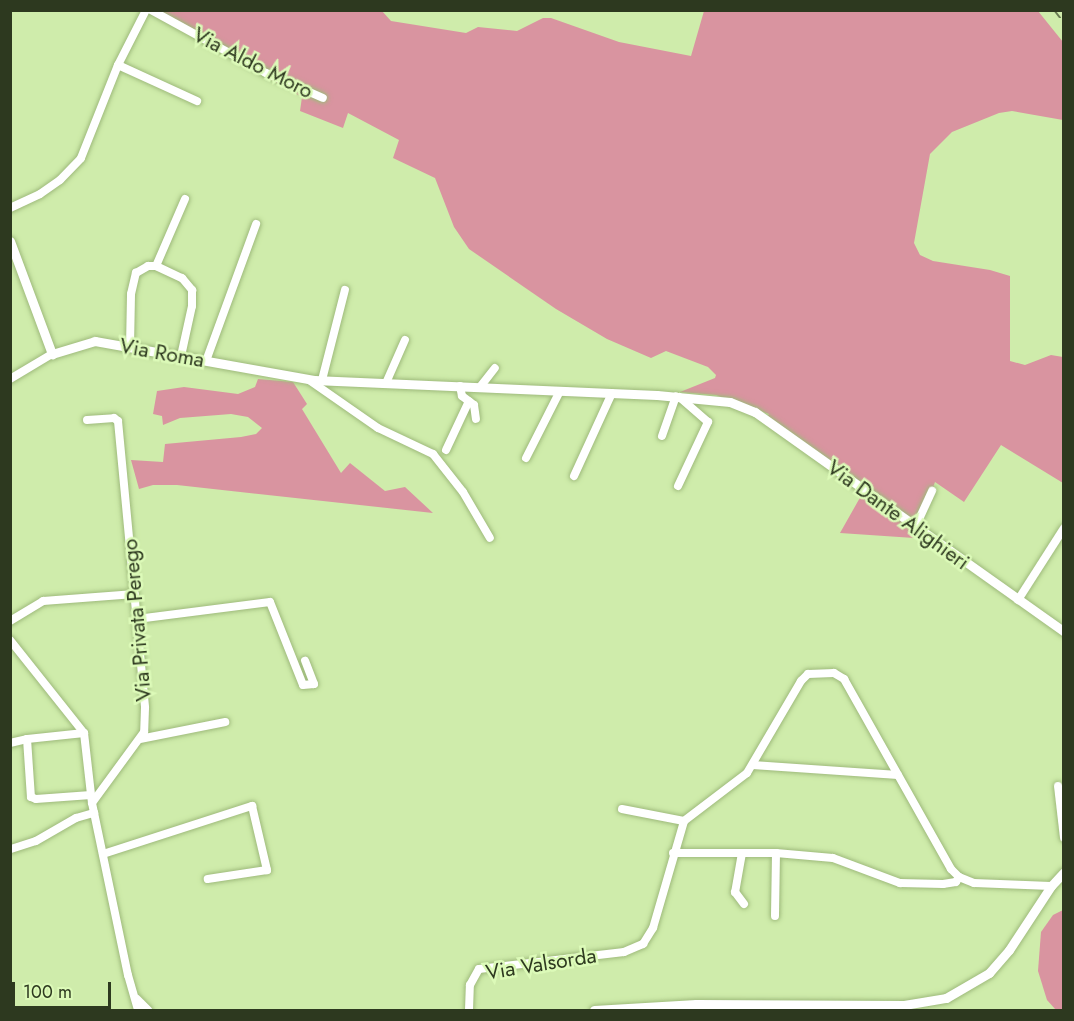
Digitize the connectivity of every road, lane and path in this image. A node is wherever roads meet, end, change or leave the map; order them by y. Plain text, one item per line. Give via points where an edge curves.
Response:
1 (146, 10) edge
2 (151, 10) edge
3 (118, 65) junction
4 (323, 98) dead end
5 (197, 100) dead end
6 (185, 199) dead end
7 (10, 208) edge
8 (256, 224) dead end
9 (10, 241) edge
10 (156, 266) junction
11 (345, 290) dead end
12 (405, 340) dead end
13 (130, 347) junction
14 (52, 354) junction
15 (181, 356) junction
16 (206, 361) junction
17 (495, 368) dead end
18 (10, 379) edge
19 (307, 379) junction
20 (322, 380) junction
21 (386, 383) junction
22 (460, 386) junction
23 (480, 387) junction
24 (560, 391) junction
25 (612, 393) junction
26 (677, 396) junction
27 (469, 401) junction
28 (730, 402) joint
29 (477, 419) dead end
30 (87, 420) dead end
31 (662, 436) dead end
32 (446, 450) dead end
33 (526, 458) dead end
34 (574, 476) dead end
35 (678, 486) dead end
36 (932, 491) dead end
37 (915, 528) junction
38 (1064, 528) edge
39 (490, 538) dead end
40 (135, 594) junction
41 (1018, 600) junction
42 (137, 619) junction
43 (10, 621) edge
44 (1064, 632) edge
45 (10, 640) edge
46 (305, 661) dead end
47 (225, 722) dead end
48 (84, 733) junction
49 (27, 739) junction
50 (140, 739) junction
51 (10, 743) edge
52 (753, 765) junction
53 (898, 775) junction
54 (1058, 786) dead end
55 (92, 799) junction
56 (622, 809) dead end
57 (94, 813) junction
58 (684, 822) junction
59 (1064, 838) edge
60 (11, 849) edge
61 (673, 853) junction
62 (742, 853) junction
63 (776, 853) junction
64 (102, 854) junction
65 (1064, 872) edge
66 (959, 877) junction
67 (208, 879) dead end
68 (1051, 886) junction
69 (744, 904) dead end
70 (775, 916) dead end
71 (136, 998) junction
72 (809, 1007) edge
73 (138, 1011) edge
74 (148, 1011) edge
75 (469, 1011) edge
76 (594, 1011) edge

1 - 3 street
2 - 4 street, Via Aldo Moro via 266,73
3 - 5 street
3 - 7 street via 81,158 47,190
6 - 10 street
8 - 16 street
9 - 14 street
10 - 13 street via 136,273 131,294
10 - 15 street via 182,278 192,290
11 - 20 street
12 - 21 street
13 - 14 street, Via Roma via 95,340
13 - 15 street, Via Roma
14 - 18 street, Via Roma
15 - 16 street, Via Roma
16 - 19 street, Via Roma
17 - 23 street
19 - 20 street, Via Roma
19 - 39 street via 378,428 433,454 463,492
20 - 21 street, Via Roma
21 - 22 street, Via Roma
22 - 23 street, Via Roma
22 - 27 street via 462,396
23 - 24 street, Via Roma
24 - 25 street, Via Roma
24 - 33 street
25 - 26 street, Via Roma
25 - 34 street
26 - 28 street, Via Roma
26 - 31 street
26 - 35 street via 708,422
27 - 29 street
27 - 32 street
28 - 37 street, Via Dante Alighieri via 755,412
30 - 40 street, Via Privata Perego via 118,421
36 - 37 street
37 - 41 street, Via Dante Alighieri
38 - 41 street
40 - 42 street, Via Privata Perego
40 - 43 street via 43,601
41 - 44 street, Via Dante Alighieri
42 - 46 street via 270,602 303,685 314,684
42 - 50 street, Via Privata Perego via 145,708
45 - 48 street
47 - 50 street
48 - 49 street
48 - 55 street
49 - 51 street
49 - 55 street via 33,799
50 - 55 street, Via Privata Perego
52 - 53 street
52 - 53 street via 801,681 808,674 821,672 844,679
52 - 58 street
53 - 66 street
54 - 59 street
55 - 57 street
56 - 58 street
57 - 60 street via 76,818 36,842
57 - 64 street
58 - 61 street
61 - 62 street
61 - 75 street, Via Valsorda via 653,928 643,944 624,952 479,969 470,985
62 - 63 street
62 - 69 street via 735,892
63 - 66 street via 833,858 900,882 943,884 956,882
63 - 70 street
64 - 67 street via 252,806 267,870
64 - 71 street
65 - 68 street
66 - 68 street via 974,883
68 - 72 street via 1009,950 988,973 946,998 904,1005
71 - 73 street
71 - 74 street
72 - 76 street via 696,1004

